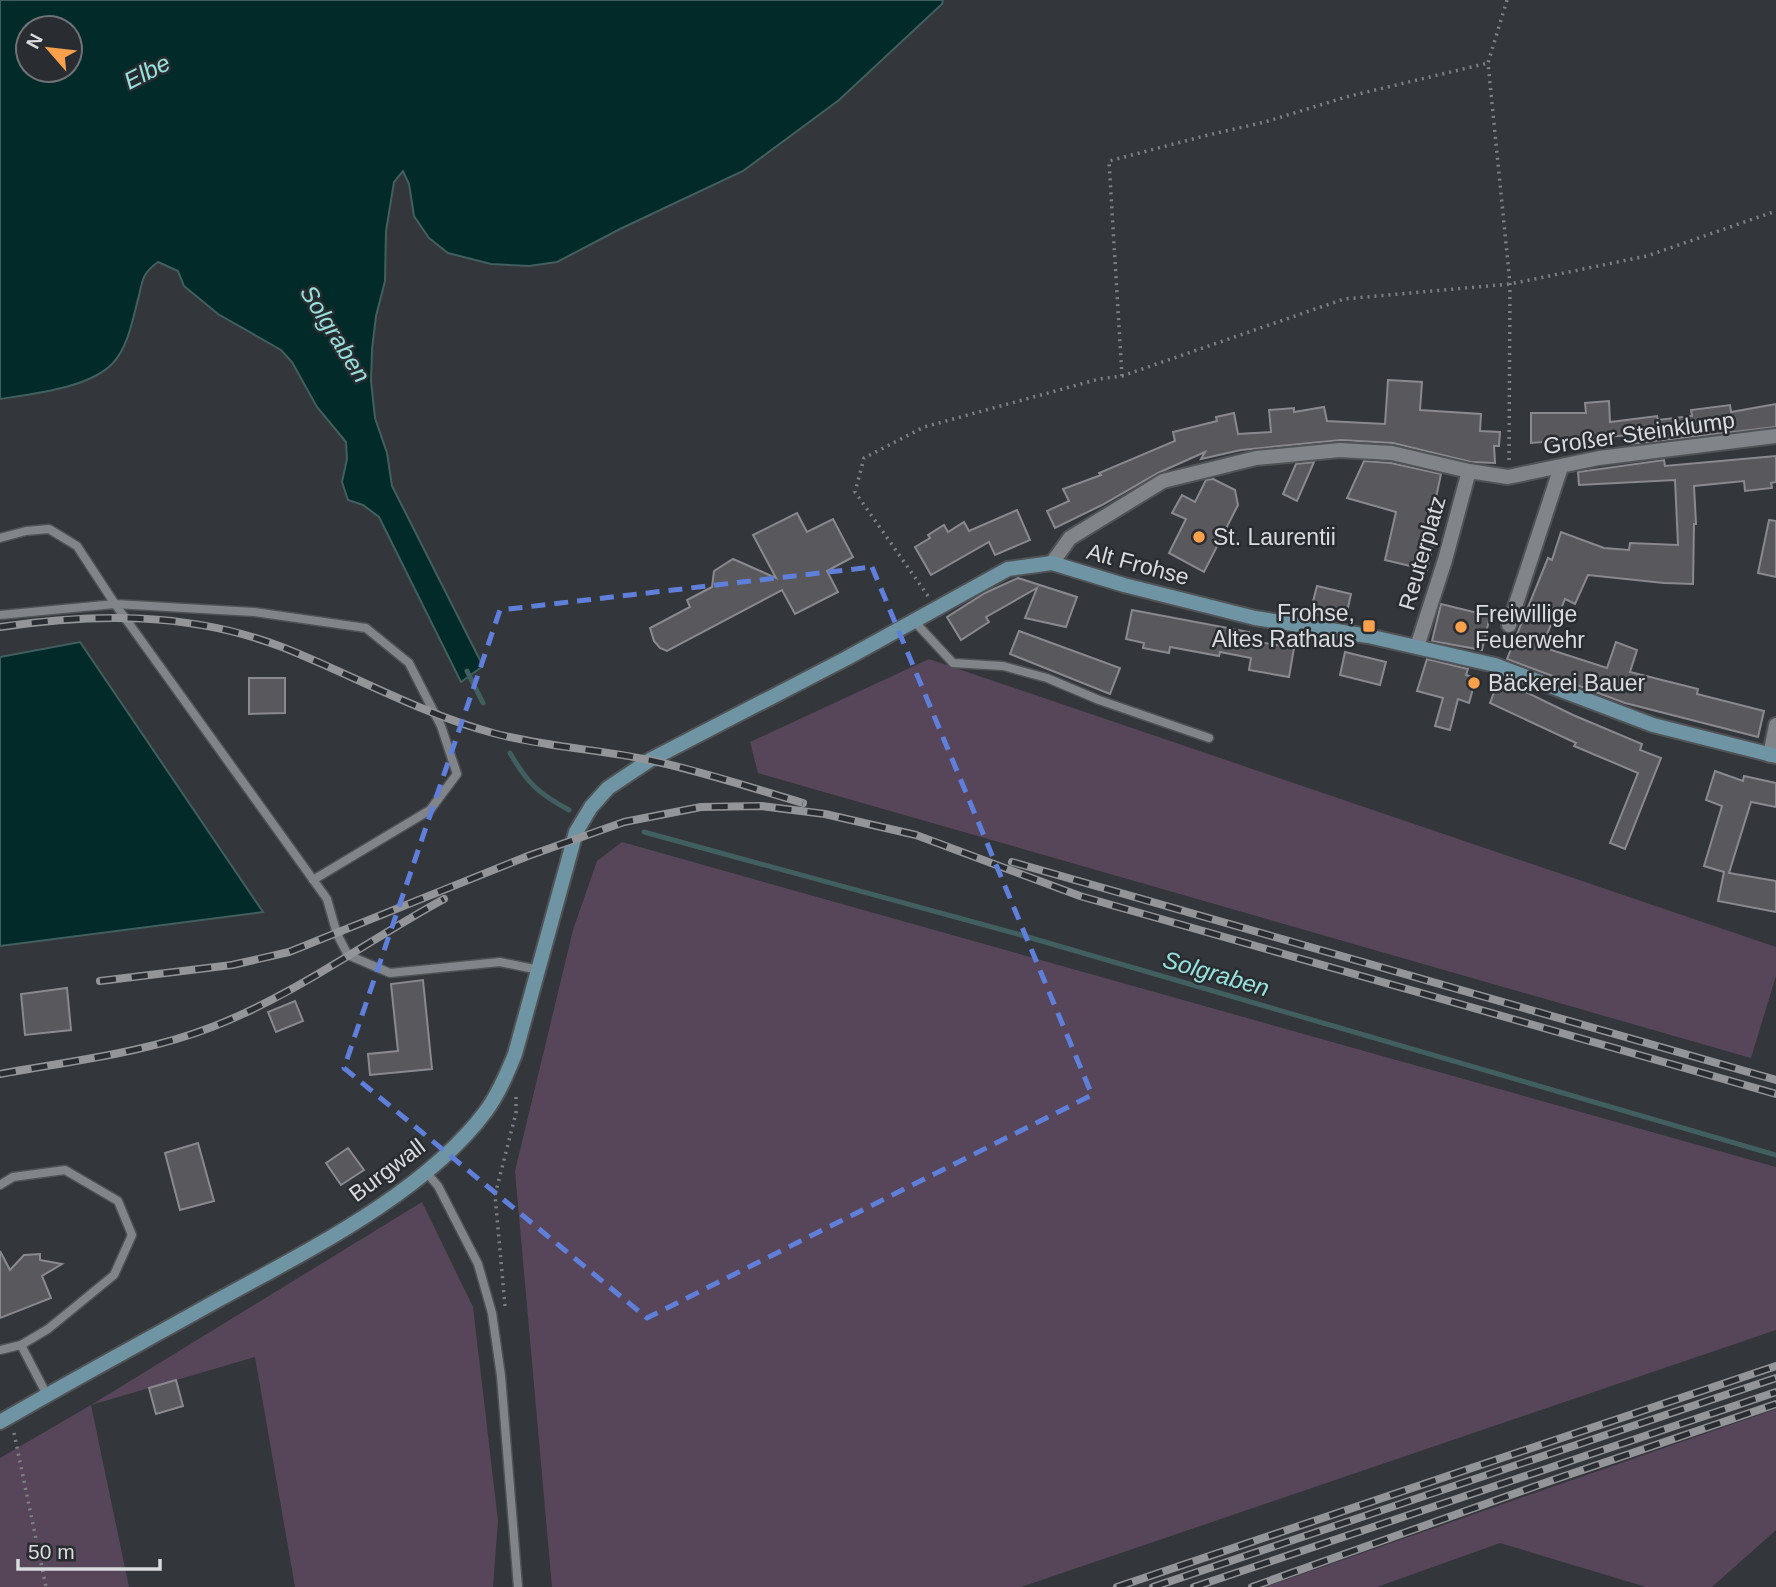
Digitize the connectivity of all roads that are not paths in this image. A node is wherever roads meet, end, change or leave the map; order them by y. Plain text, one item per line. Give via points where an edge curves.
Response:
1 (1776, 436) edge
2 (1560, 467) junction
3 (1469, 471) junction
4 (0, 538) edge
5 (1052, 563) junction
6 (115, 604) junction
7 (0, 615) edge
8 (914, 621) junction
9 (1509, 625) dead end
10 (1417, 647) junction
11 (1776, 725) edge
12 (1209, 738) dead end
13 (1773, 755) edge
14 (608, 788) joint
15 (313, 880) junction
16 (539, 970) junction
17 (425, 1171) junction
18 (0, 1185) edge
19 (20, 1345) junction
20 (0, 1350) edge
21 (47, 1395) junction
22 (3, 1420) edge
23 (518, 1587) edge

1 - 2 street, Großer Steinklump via 1598,458
2 - 3 street, Großer Steinklump via 1508,477
2 - 9 street
3 - 5 street, Großer Steinklump via 1392,453 1340,450 1256,458 1163,481 1070,538
3 - 10 street, Reuterplatz
4 - 6 lane via 49,529 77,546
5 - 8 street, Alt Frohse via 1008,569
5 - 10 street, Alt Frohse via 1255,618
6 - 7 lane
6 - 15 lane
6 - 15 lane via 254,612 366,628 409,663 442,726 457,774 430,810
8 - 12 lane via 953,663 1003,666 1047,678
8 - 14 street, Alt Frohse via 650,760
10 - 13 street, Alt Frohse via 1495,666 1653,725
11 - 13 street
14 - 16 street, Burgwall via 576,832
15 - 16 lane via 327,899 348,955 390,974 500,962
16 - 17 street, Burgwall via 502,1085 485,1112
17 - 21 street, Burgwall via 336,1234
17 - 23 lane via 438,1186 478,1264 492,1313
18 - 19 lane via 13,1177 65,1170 118,1201 132,1235 114,1275 56,1324
19 - 20 lane
19 - 21 lane
21 - 22 street, Burgwall

